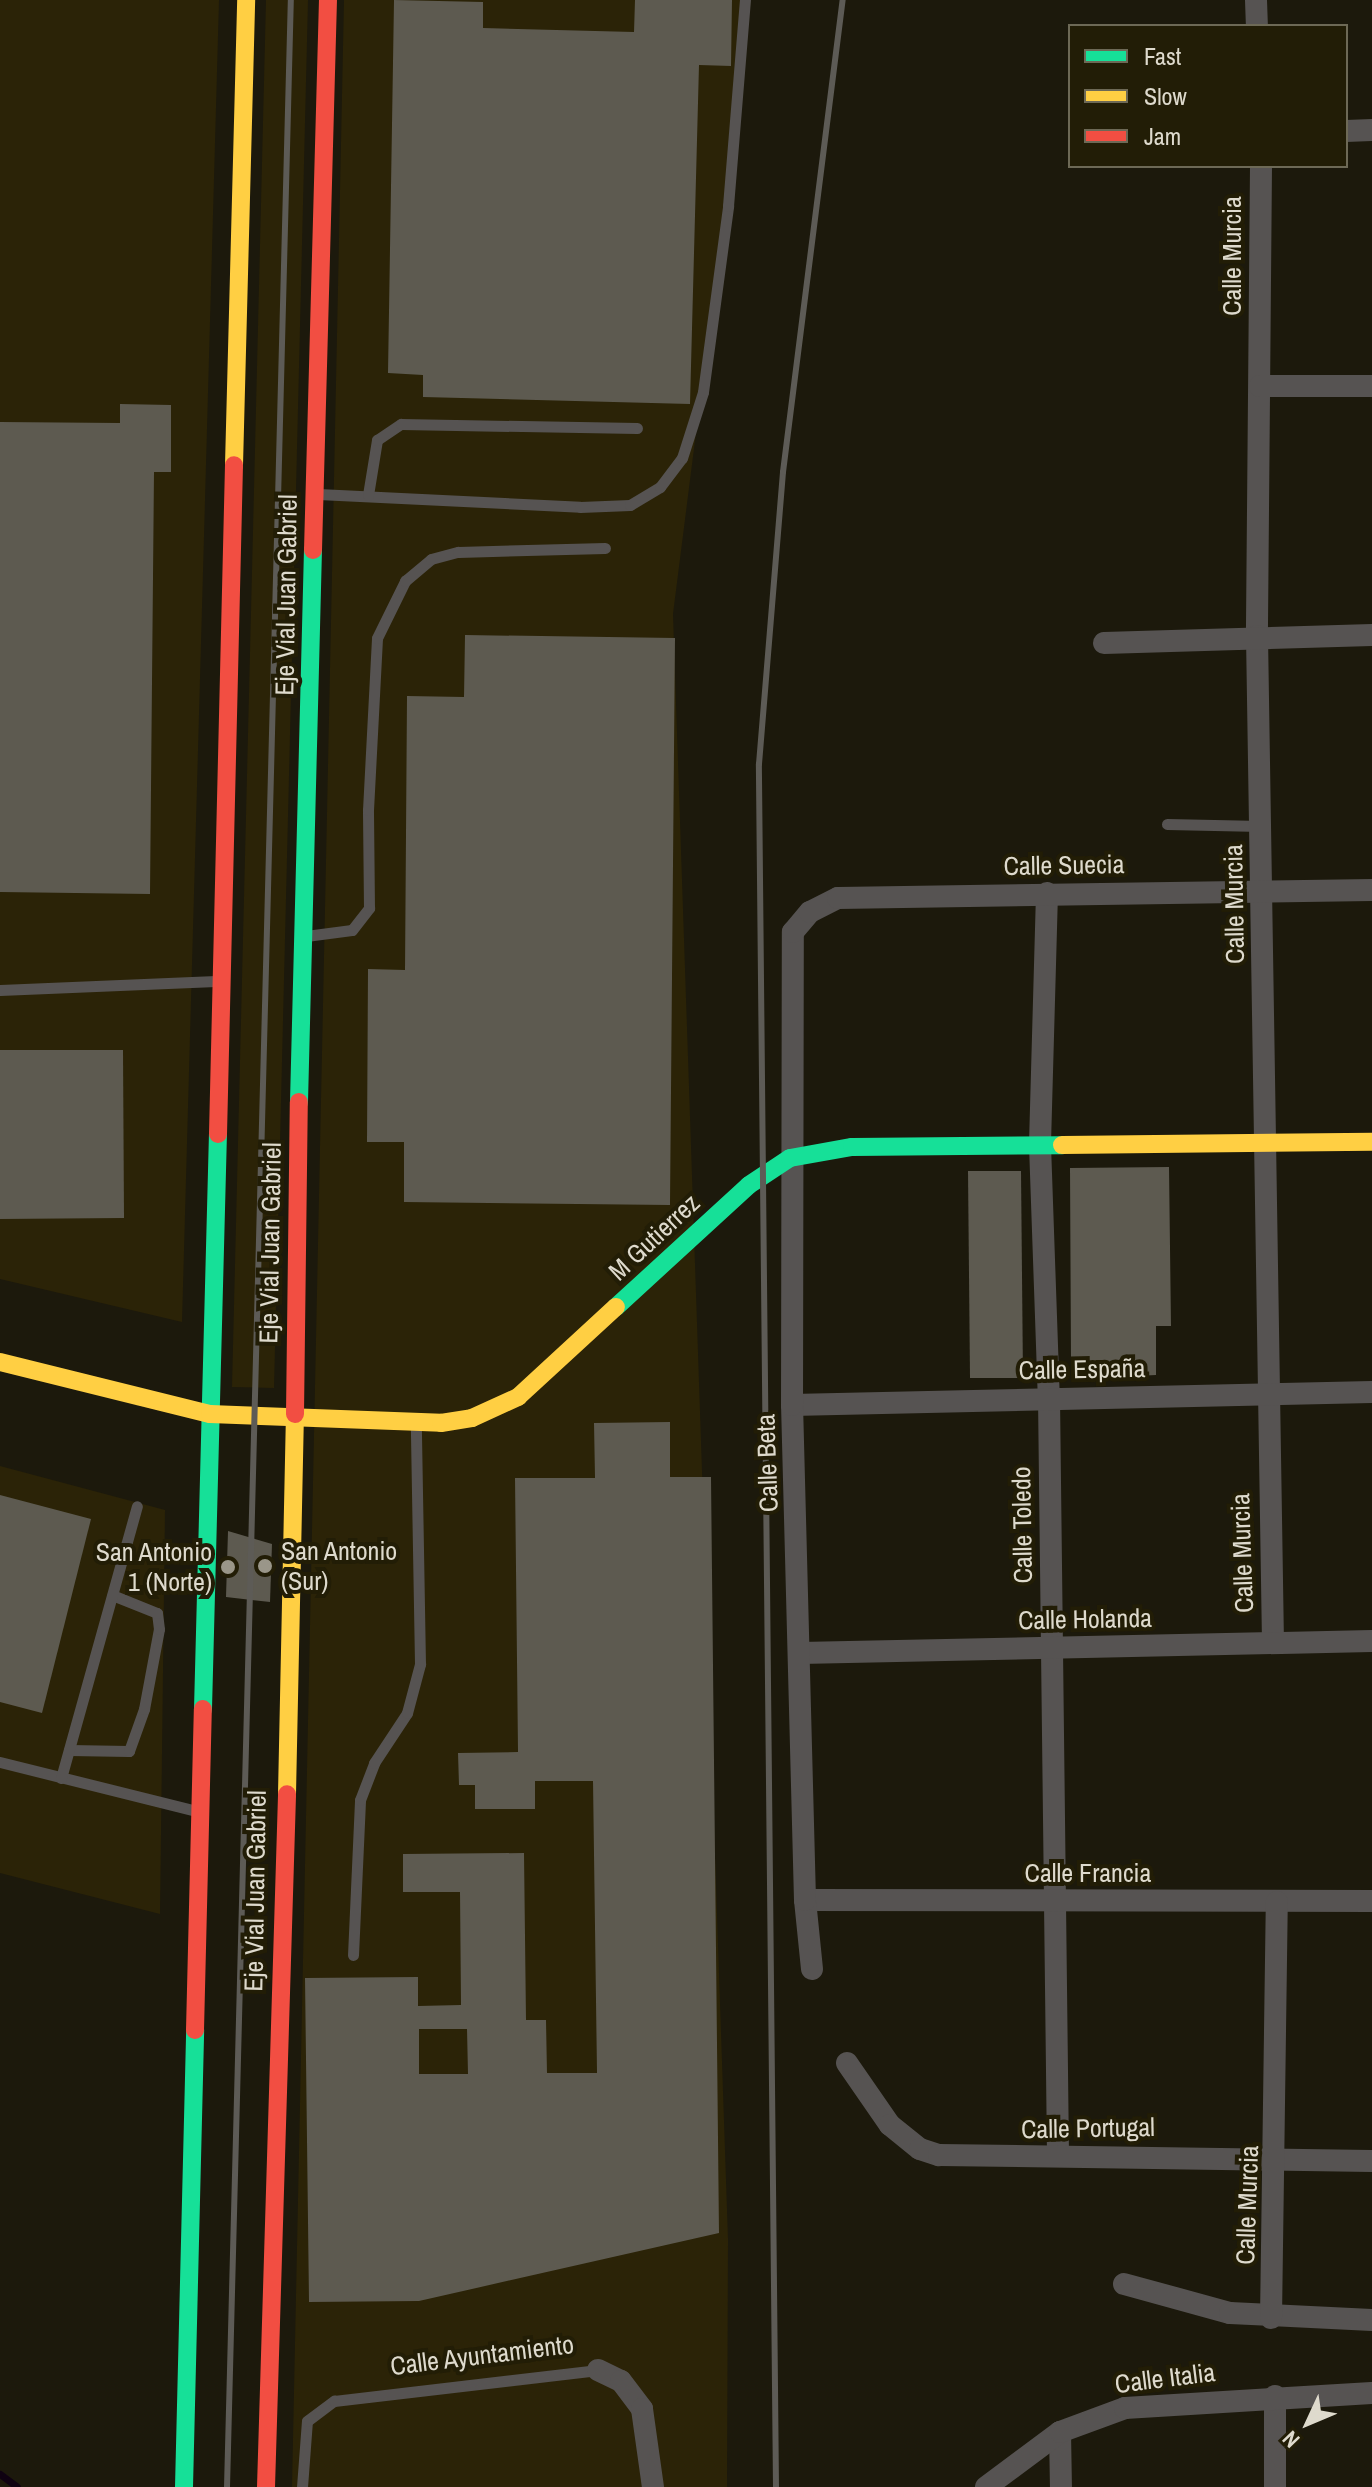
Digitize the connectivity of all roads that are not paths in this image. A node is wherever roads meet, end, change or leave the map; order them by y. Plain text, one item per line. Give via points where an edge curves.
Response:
1 (246, 0) edge
2 (745, 0) edge
3 (1256, 0) edge
4 (334, 3) edge
5 (1257, 24) edge
6 (1372, 130) edge
7 (1348, 131) edge
8 (1261, 168) edge
9 (1260, 386) junction
10 (1372, 386) edge
11 (637, 428) dead end
12 (313, 494) junction
13 (368, 495) junction
14 (605, 548) dead end
15 (1372, 635) edge
16 (1257, 636) junction
17 (1104, 643) dead end
18 (1167, 824) dead end
19 (1262, 826) junction
20 (1264, 890) junction
21 (1372, 890) edge
22 (1047, 893) junction
23 (305, 936) junction
24 (790, 954) joint
25 (221, 981) junction
26 (0, 990) edge
27 (1372, 1142) edge
28 (1040, 1145) junction
29 (1263, 1145) junction
30 (790, 1158) junction
31 (0, 1362) edge
32 (1372, 1392) edge
33 (1266, 1394) junction
34 (1049, 1397) junction
35 (792, 1405) junction
36 (210, 1414) junction
37 (293, 1421) junction
38 (416, 1423) junction
39 (137, 1506) dead end
40 (112, 1595) junction
41 (1372, 1641) edge
42 (1273, 1642) junction
43 (1052, 1648) junction
44 (800, 1653) junction
45 (69, 1750) junction
46 (0, 1762) edge
47 (61, 1778) junction
48 (201, 1812) junction
49 (805, 1900) junction
50 (1053, 1900) junction
51 (1372, 1901) edge
52 (1277, 1902) junction
53 (353, 1955) dead end
54 (812, 1969) dead end
55 (847, 2063) dead end
56 (1058, 2156) junction
57 (1277, 2159) junction
58 (1372, 2161) edge
59 (1124, 2284) dead end
60 (1271, 2318) junction
61 (1372, 2320) edge
62 (598, 2370) joint
63 (1372, 2393) edge
64 (1275, 2396) junction
65 (1060, 2432) junction
66 (184, 2487) edge
67 (266, 2487) edge
68 (302, 2487) edge
69 (653, 2487) edge
70 (986, 2487) edge
71 (1061, 2487) edge
72 (1275, 2487) edge

1 - 25 main road, Eje Vial Juan Gabriel
2 - 13 lane via 728,206 703,392 682,458 672,472 647,496 616,506
3 - 5 street
4 - 12 main road, Eje Vial Juan Gabriel
6 - 7 street
8 - 9 street, Calle Murcia
9 - 10 street
9 - 16 street, Calle Murcia
11 - 13 lane via 401,424 377,440
12 - 13 lane
12 - 23 main road, Eje Vial Juan Gabriel
14 - 23 lane via 458,552 431,559 405,581 377,638 369,908 352,930
15 - 16 street
16 - 17 street
16 - 19 street, Calle Murcia
18 - 19 lane
19 - 20 street, Calle Murcia
20 - 21 street, Calle Suecia
20 - 22 street, Calle Suecia
20 - 29 street, Calle Murcia
22 - 24 street, Calle Suecia via 838,898 801,920
22 - 28 street, Calle Toledo
23 - 37 main road, Eje Vial Juan Gabriel
24 - 30 street, Calle Beta
25 - 26 lane
25 - 36 main road, Eje Vial Juan Gabriel
27 - 29 main road, M Gutierrez
28 - 29 main road, M Gutierrez
28 - 30 main road, M Gutierrez via 852,1147
28 - 34 street, Calle Toledo
29 - 33 street, Calle Murcia
30 - 35 street, Calle Beta
30 - 38 main road, M Gutierrez via 749,1185 518,1397 472,1418
31 - 36 main road, M Gutierrez
32 - 33 street, Calle España
33 - 34 street, Calle España
33 - 42 street, Calle Murcia
34 - 35 street, Calle España
34 - 43 street, Calle Toledo
35 - 44 street, Calle Beta
36 - 37 main road, M Gutierrez
36 - 48 main road, Eje Vial Juan Gabriel
37 - 38 main road, M Gutierrez
37 - 67 main road, Eje Vial Juan Gabriel via 294,1571
38 - 53 lane via 420,1664 407,1713 374,1763 360,1800
39 - 40 lane
40 - 45 lane
40 - 45 lane via 157,1613 159,1629 144,1709 129,1751
41 - 42 street, Calle Holanda
42 - 43 street, Calle Holanda
43 - 44 street, Calle Holanda
43 - 50 street, Calle Toledo
44 - 49 street, Calle Beta
45 - 47 lane
46 - 47 lane
47 - 48 lane
48 - 66 main road, Eje Vial Juan Gabriel
49 - 50 street, Calle Francia
49 - 54 street, Calle Beta
50 - 52 street, Calle Francia
50 - 56 street, Calle Toledo
51 - 52 street, Calle Francia
52 - 57 street, Calle Murcia
55 - 56 street, Calle Portugal via 890,2125 920,2149 958,2158
56 - 57 street, Calle Portugal
57 - 58 street, Calle Portugal
57 - 60 street, Calle Murcia
59 - 60 street via 1193,2306
60 - 61 street
62 - 68 lane, Calle Ayuntamiento via 334,2401 307,2421
62 - 69 street, Calle Ayuntamiento via 621,2381 642,2409
63 - 64 street, Calle Italia
64 - 65 street, Calle Italia via 1125,2408
64 - 72 street
65 - 70 street, Calle Italia
65 - 71 street

